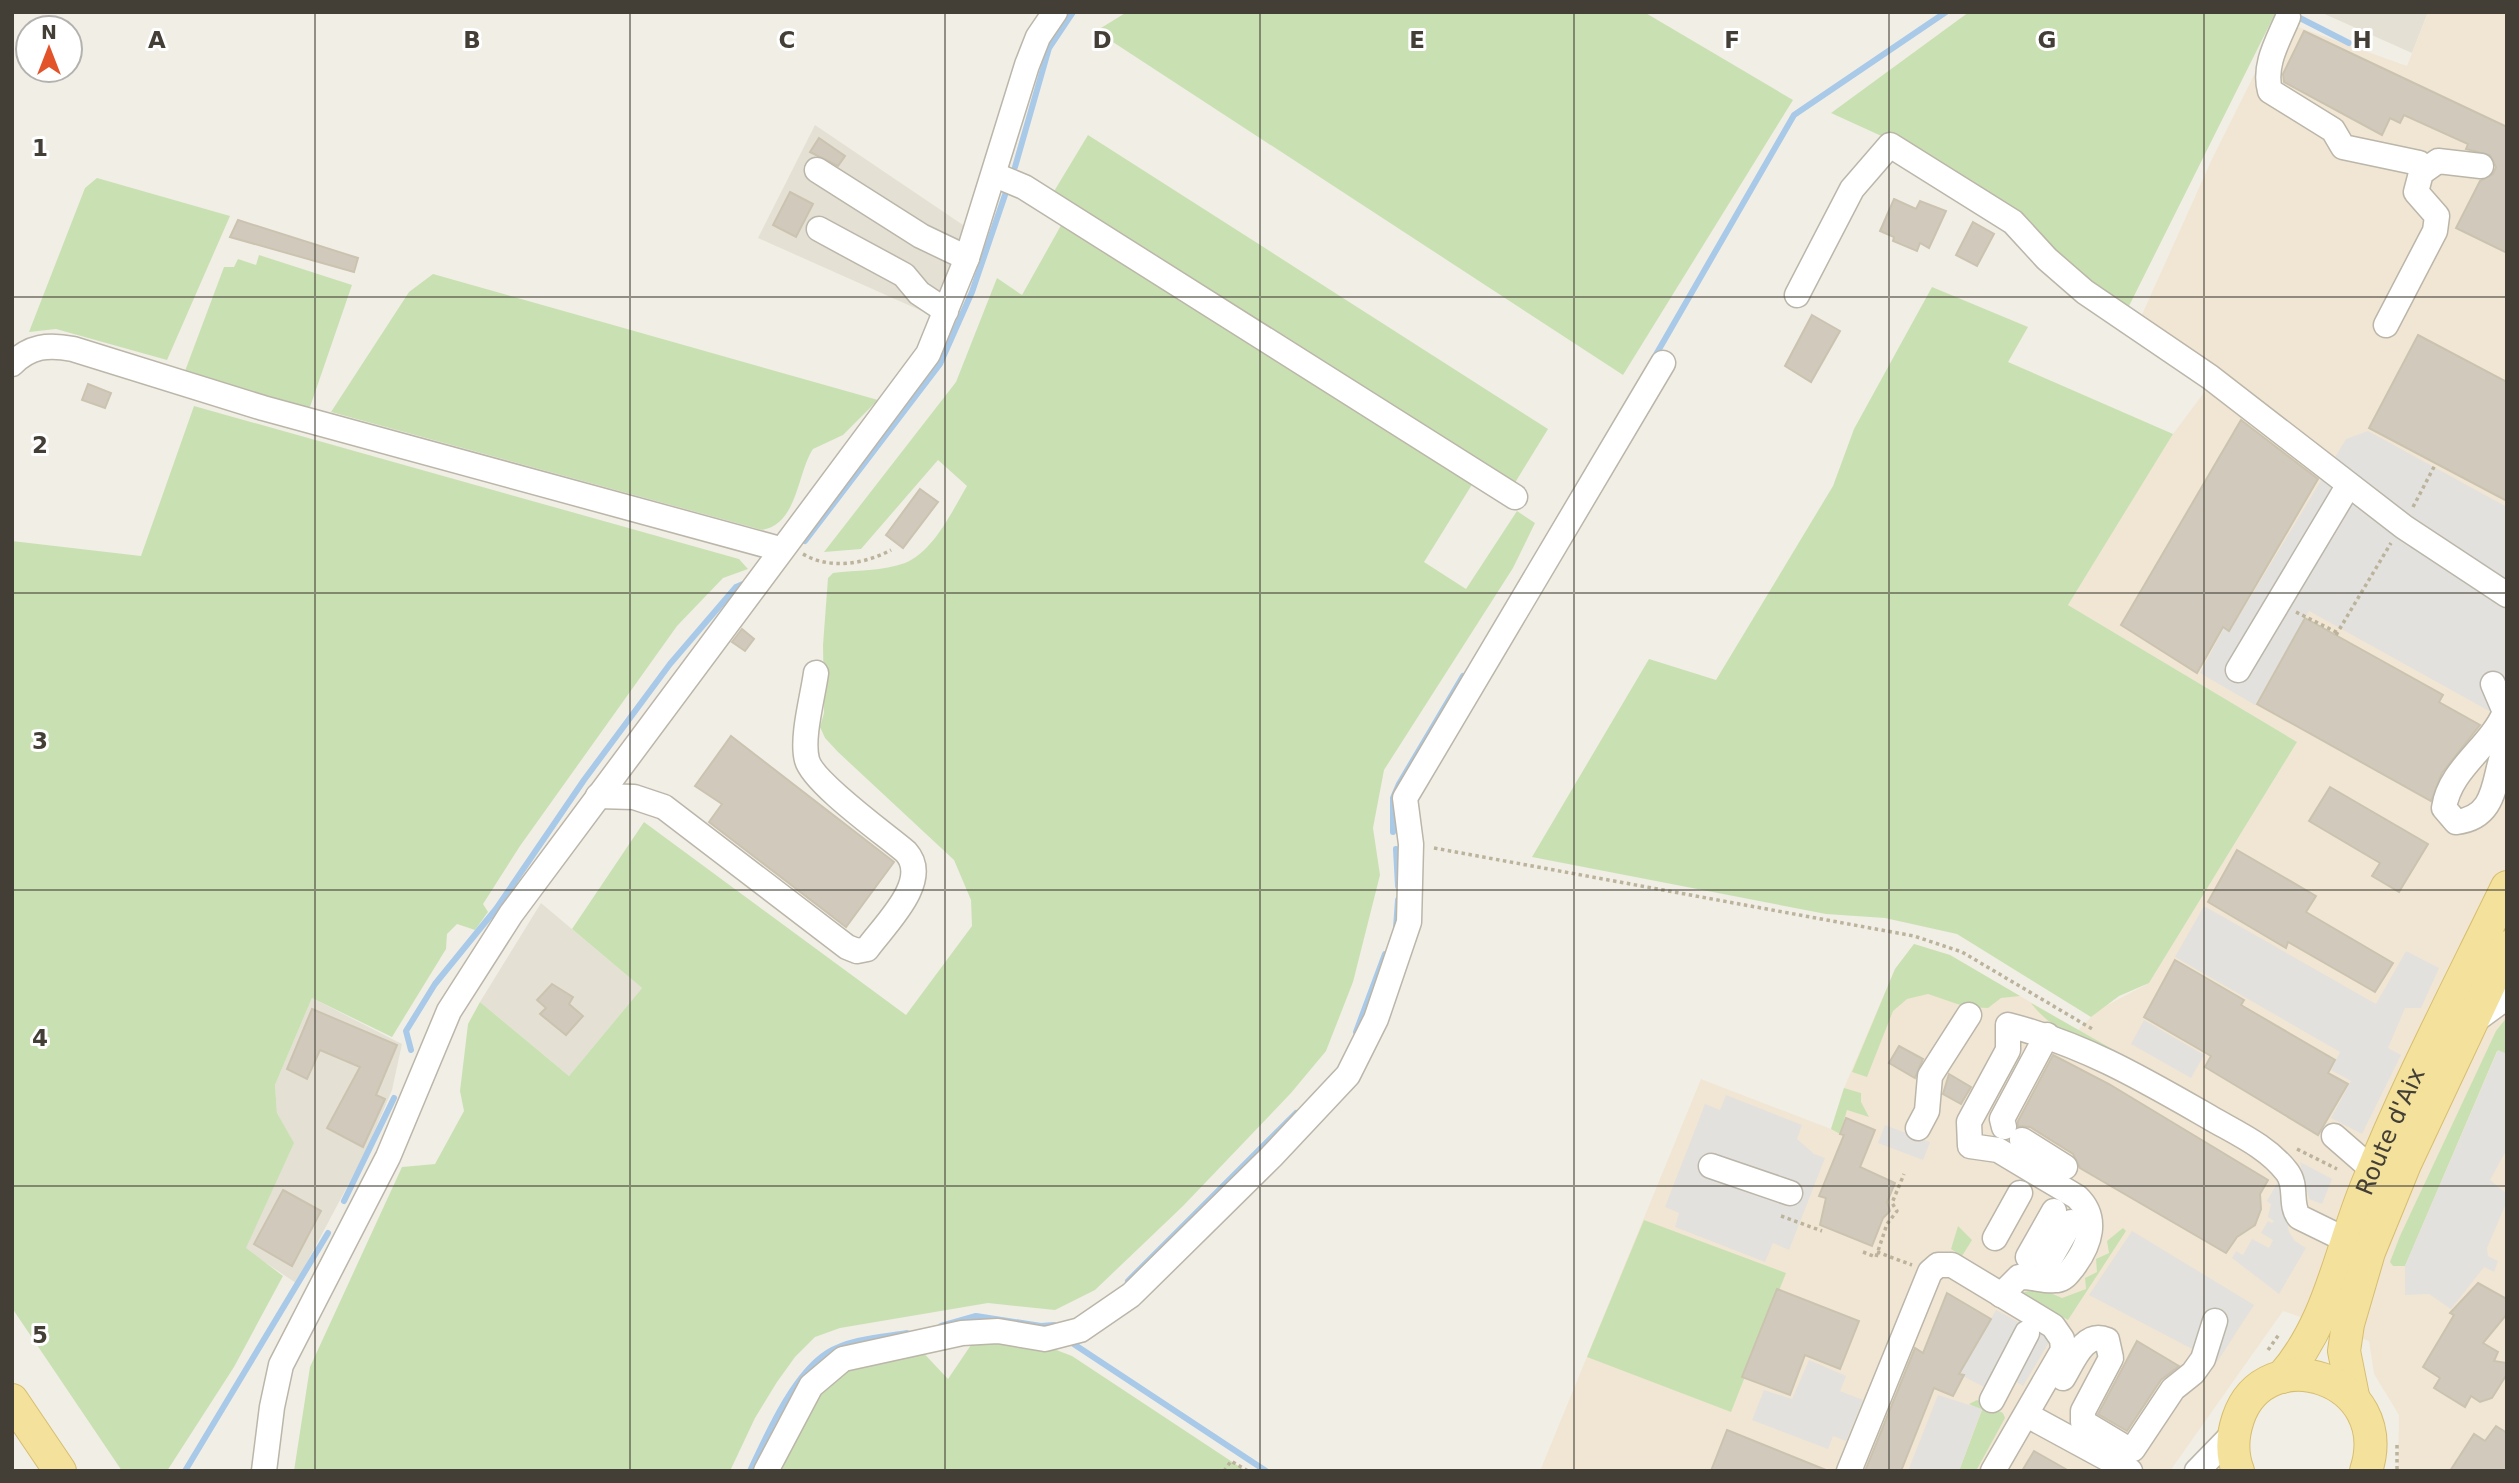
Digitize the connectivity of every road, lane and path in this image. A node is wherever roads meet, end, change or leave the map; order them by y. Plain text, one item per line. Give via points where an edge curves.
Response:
1 (1055, 12) edge
2 (2288, 17) dead end
3 (2481, 166) dead end
4 (817, 170) dead end
5 (2421, 173) junction
6 (995, 175) junction
7 (819, 229) dead end
8 (967, 258) junction
9 (1797, 295) dead end
10 (946, 311) junction
11 (2386, 325) dead end
12 (1663, 363) dead end
13 (12, 364) edge
14 (2435, 465) dead end
15 (2348, 486) junction
16 (1515, 496) dead end
17 (2404, 527) junction
18 (783, 546) junction
19 (891, 550) dead end
20 (2507, 595) edge
21 (2336, 635) dead end
22 (2238, 670) dead end
23 (816, 673) dead end
24 (2493, 684) dead end
25 (2507, 743) edge
26 (598, 796) junction
27 (1410, 844) junction
28 (2507, 887) edge
29 (2507, 947) edge
30 (2507, 977) edge
31 (2489, 1010) edge
32 (1969, 1015) dead end
33 (2095, 1030) dead end
34 (2047, 1035) junction
35 (1918, 1128) dead end
36 (2334, 1136) dead end
37 (2291, 1145) dead end
38 (1711, 1166) dead end
39 (2065, 1167) dead end
40 (1904, 1174) dead end
41 (2370, 1177) junction
42 (1790, 1192) dead end
43 (2020, 1193) dead end
44 (1781, 1216) dead end
45 (2062, 1217) dead end
46 (1822, 1231) dead end
47 (1995, 1238) dead end
48 (2346, 1240) junction
49 (1863, 1252) dead end
50 (1877, 1252) junction
51 (2037, 1261) dead end
52 (1930, 1272) junction
53 (2001, 1295) junction
54 (2215, 1321) dead end
55 (2027, 1333) dead end
56 (2282, 1377) junction
57 (2353, 1396) junction
58 (12, 1400) edge
59 (1992, 1400) dead end
60 (2033, 1418) junction
61 (2232, 1435) junction
62 (60, 1471) edge
63 (264, 1471) edge
64 (766, 1471) edge
65 (1224, 1471) edge
66 (1248, 1471) edge
67 (1849, 1471) edge
68 (1993, 1471) edge
69 (2130, 1471) edge
70 (2197, 1471) edge
71 (2238, 1471) edge
72 (2366, 1471) edge

1 - 6 street via 1027,65
2 - 5 street via 2269,63 2270,91 2333,130 2343,147 2419,163
3 - 5 street via 2438,161
4 - 8 street via 921,236
5 - 11 street via 2416,192 2437,216 2435,231
6 - 8 street
6 - 16 street via 1047,201
7 - 10 street via 904,275 919,293
8 - 10 street
9 - 15 street via 1852,189 1890,145 2013,222 2085,292 2210,377
10 - 18 street via 928,354
12 - 27 street via 1405,798
13 - 18 street via 35,348 55,345 72,349 263,408
14 - 17 path
15 - 17 street
15 - 22 street
17 - 20 street
17 - 21 path
18 - 19 path via 828,564 873,560
18 - 26 street
23 - 26 street via 807,762 825,785 906,852 916,869 913,885 867,949 847,947 664,807 634,797
24 - 25 street via 2505,712 2488,743 2467,761 2446,795 2444,808 2456,822 2480,815 2496,790
26 - 63 street via 511,914 449,1011 388,1157 281,1365
27 - 33 path via 1914,936 1962,952
27 - 64 street via 1409,922 1376,1019 1348,1074 1131,1295 1080,1330 1045,1339 998,1331 962,1333 843,1359 811,1386
28 - 41 main road, Route d'Aix
29 - 31 main road, Route d'Aix
30 - 31 street
31 - 57 main road, Route d'Aix via 2384,1214 2348,1324 2344,1351
32 - 35 street via 1930,1076 1927,1111
34 - 39 street via 2002,1119 2013,1133
34 - 48 street via 2115,1063 2268,1151 2289,1174 2298,1217
34 - 53 street via 2008,1025 2007,1050 1969,1122 1969,1146 1998,1150 2077,1197 2086,1206 2091,1223 2088,1247 2067,1276 2059,1280 2019,1277
36 - 41 street
37 - 41 path
38 - 42 street
40 - 50 path via 1892,1203 1897,1211
41 - 48 main road, Route d'Aix
43 - 47 street
44 - 46 path
45 - 51 street
48 - 56 main road, Route d'Aix via 2315,1330
49 - 50 path via 1876,1257
50 - 52 path
52 - 53 street via 1938,1265 1952,1265
52 - 67 street
53 - 60 street via 2053,1326 2062,1339 2063,1350
54 - 60 street via 2203,1359 2174,1389 2133,1449 2083,1422 2083,1411 2111,1357 2110,1344 2101,1338 2087,1341
55 - 59 street
56 - 57 main road via 2307,1374 2332,1381
56 - 61 main road via 2249,1399
57 - 72 main road via 2371,1431
58 - 62 main road
60 - 68 street
60 - 69 street
61 - 70 street
61 - 71 main road
65 - 66 path via 1231,1461

